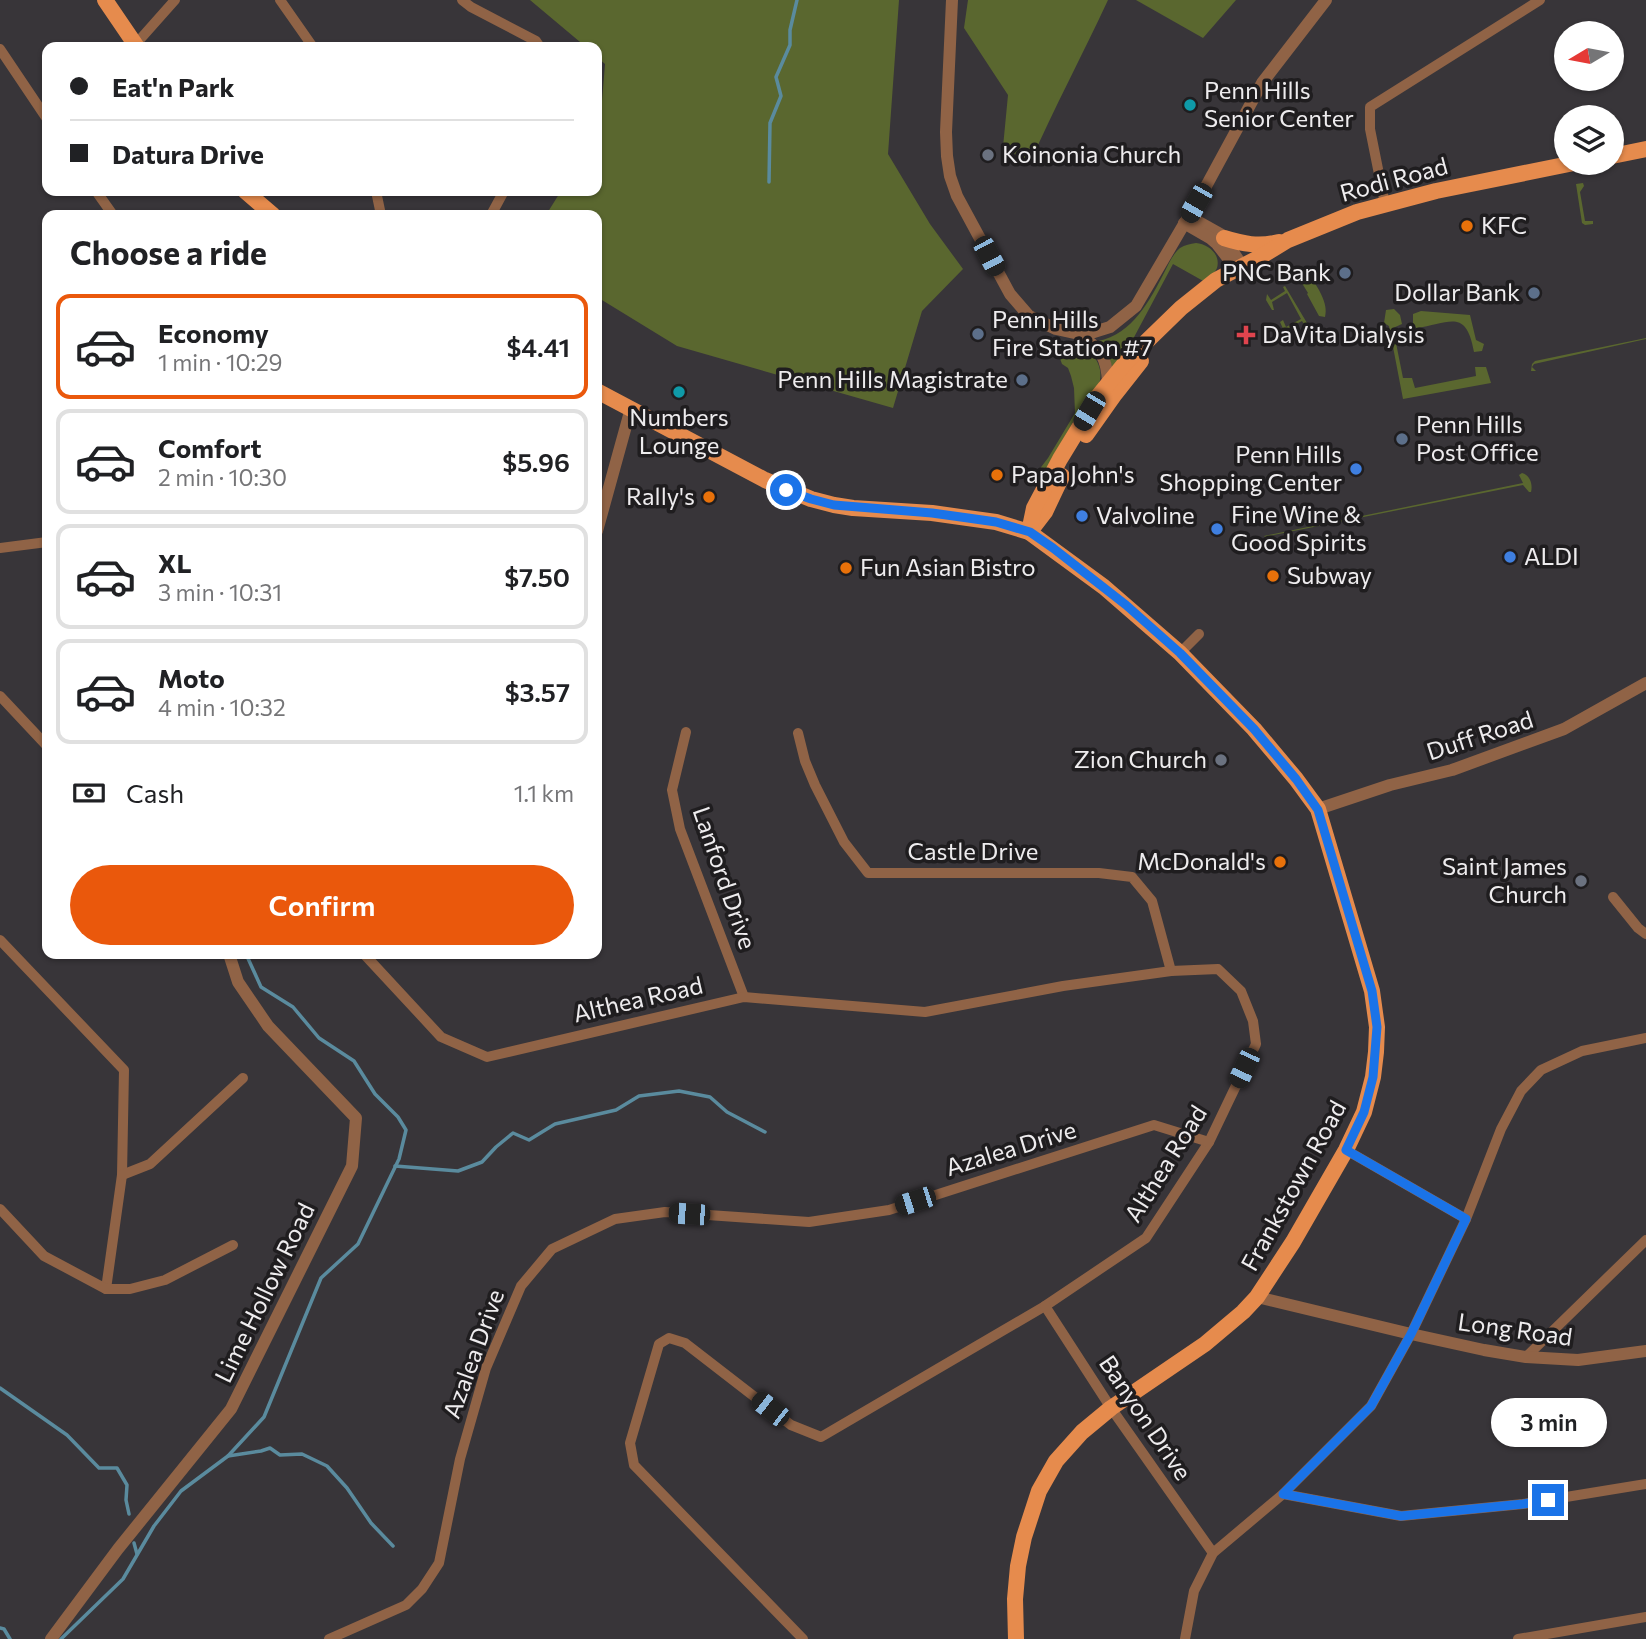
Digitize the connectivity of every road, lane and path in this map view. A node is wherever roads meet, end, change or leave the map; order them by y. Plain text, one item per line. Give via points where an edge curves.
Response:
1 (105, 0) edge
2 (175, 0) edge
3 (280, 0) edge
4 (462, 0) edge
5 (952, 0) edge
6 (1326, 0) edge
7 (1540, 0) edge
8 (133, 42) edge
9 (139, 42) edge
10 (309, 42) edge
11 (537, 42) edge
12 (0, 49) edge
13 (42, 112) edge
14 (1646, 149) edge
15 (1624, 154) edge
16 (1554, 167) edge
17 (251, 196) edge
18 (1385, 204) junction
19 (267, 210) edge
20 (1186, 220) junction
21 (1224, 238) junction
22 (1288, 240) junction
23 (1240, 268) junction
24 (1079, 334) junction
25 (1108, 383) junction
26 (602, 394) edge
27 (631, 408) junction
28 (602, 513) edge
29 (1030, 532) junction
30 (42, 543) edge
31 (0, 548) edge
32 (1199, 634) dead end
33 (1180, 653) junction
34 (1646, 683) edge
35 (0, 696) edge
36 (686, 732) dead end
37 (798, 733) dead end
38 (42, 741) edge
39 (1318, 810) junction
40 (1613, 897) dead end
41 (1646, 934) edge
42 (0, 940) edge
43 (231, 959) edge
44 (369, 959) edge
45 (1171, 971) junction
46 (744, 997) junction
47 (1646, 1038) edge
48 (243, 1078) dead end
49 (1209, 1142) junction
50 (1346, 1150) junction
51 (122, 1175) junction
52 (0, 1209) edge
53 (1466, 1219) junction
54 (1646, 1240) edge
55 (233, 1245) dead end
56 (106, 1289) junction
57 (1257, 1297) junction
58 (1045, 1306) junction
59 (1411, 1334) junction
60 (1646, 1350) edge
61 (1526, 1357) junction
62 (1111, 1409) junction
63 (1646, 1483) edge
64 (1283, 1494) junction
65 (1213, 1553) junction
66 (1646, 1617) edge
67 (51, 1639) edge
68 (329, 1639) edge
69 (803, 1639) edge
70 (1016, 1639) edge
71 (1185, 1639) edge
72 (1518, 1639) edge

1 - 8 main road
2 - 9 street
3 - 10 street
4 - 11 street
5 - 24 street via 946,132 950,176 957,196 1010,294 1029,316
6 - 20 street via 1262,83
7 - 18 street via 1370,107
12 - 13 street
14 - 15 main road
16 - 18 main road, Rodi Road
17 - 19 main road
18 - 22 main road, Rodi Road
20 - 21 street
20 - 23 street
20 - 24 street via 1132,311 1111,327
21 - 22 main road via 1261,245
21 - 23 street
22 - 23 main road, Rodi Road
23 - 25 main road, Rodi Road via 1216,280 1181,308
23 - 29 main road, Rodi Road via 1133,370 1087,432
24 - 25 street via 1101,352
25 - 29 main road, Rodi Road via 1034,508
26 - 27 main road, Frankstown Road
27 - 28 street
27 - 29 main road, Frankstown Road via 765,480 811,499 853,508 996,522
29 - 33 main road, Frankstown Road via 1104,587
30 - 31 street
32 - 33 street
33 - 39 main road, Frankstown Road via 1254,729
34 - 39 street, Duff Road via 1564,729 1465,766
35 - 38 street
36 - 46 street, Lanford Drive via 672,790 680,829
37 - 45 street, Castle Drive via 821,797 844,842 868,873 1132,877 1152,901
39 - 50 main road, Frankstown Road via 1365,964 1377,1027 1373,1077 1364,1112
40 - 41 street
42 - 51 street via 124,1070
43 - 67 street, Lime Hollow Road via 238,982 268,1026 356,1118 352,1166 232,1409
44 - 46 street, Althea Road via 441,1037 487,1057
45 - 46 street, Althea Road via 925,1012
45 - 49 street, Althea Road via 1218,969 1241,992 1253,1021 1256,1044
47 - 53 street via 1583,1051 1541,1070 1521,1091 1501,1129
48 - 51 street via 150,1164
49 - 58 street, Althea Road via 1146,1238
49 - 68 street, Azalea Drive via 1154,1125 888,1210 809,1222 664,1212 615,1219 552,1249 521,1286 486,1368 460,1459 439,1563 406,1605
50 - 53 street
50 - 57 main road, Frankstown Road
51 - 56 street
52 - 56 street via 44,1255
53 - 59 street
54 - 61 street
55 - 56 street via 164,1280 130,1289
57 - 59 street, Long Road
57 - 62 main road, Frankstown Road via 1205,1344
58 - 62 street, Banyon Drive
58 - 69 street, Althea Road via 821,1437 791,1425 685,1343 670,1338 659,1344 630,1443 634,1465
59 - 61 street, Long Road
59 - 64 street via 1371,1406
60 - 61 street, Long Road via 1578,1360
62 - 65 street, Banyon Drive
62 - 70 main road, Frankstown Road via 1066,1448 1032,1507 1018,1566
63 - 64 street via 1523,1504 1401,1516
64 - 65 street
65 - 71 street via 1194,1591
66 - 72 street

